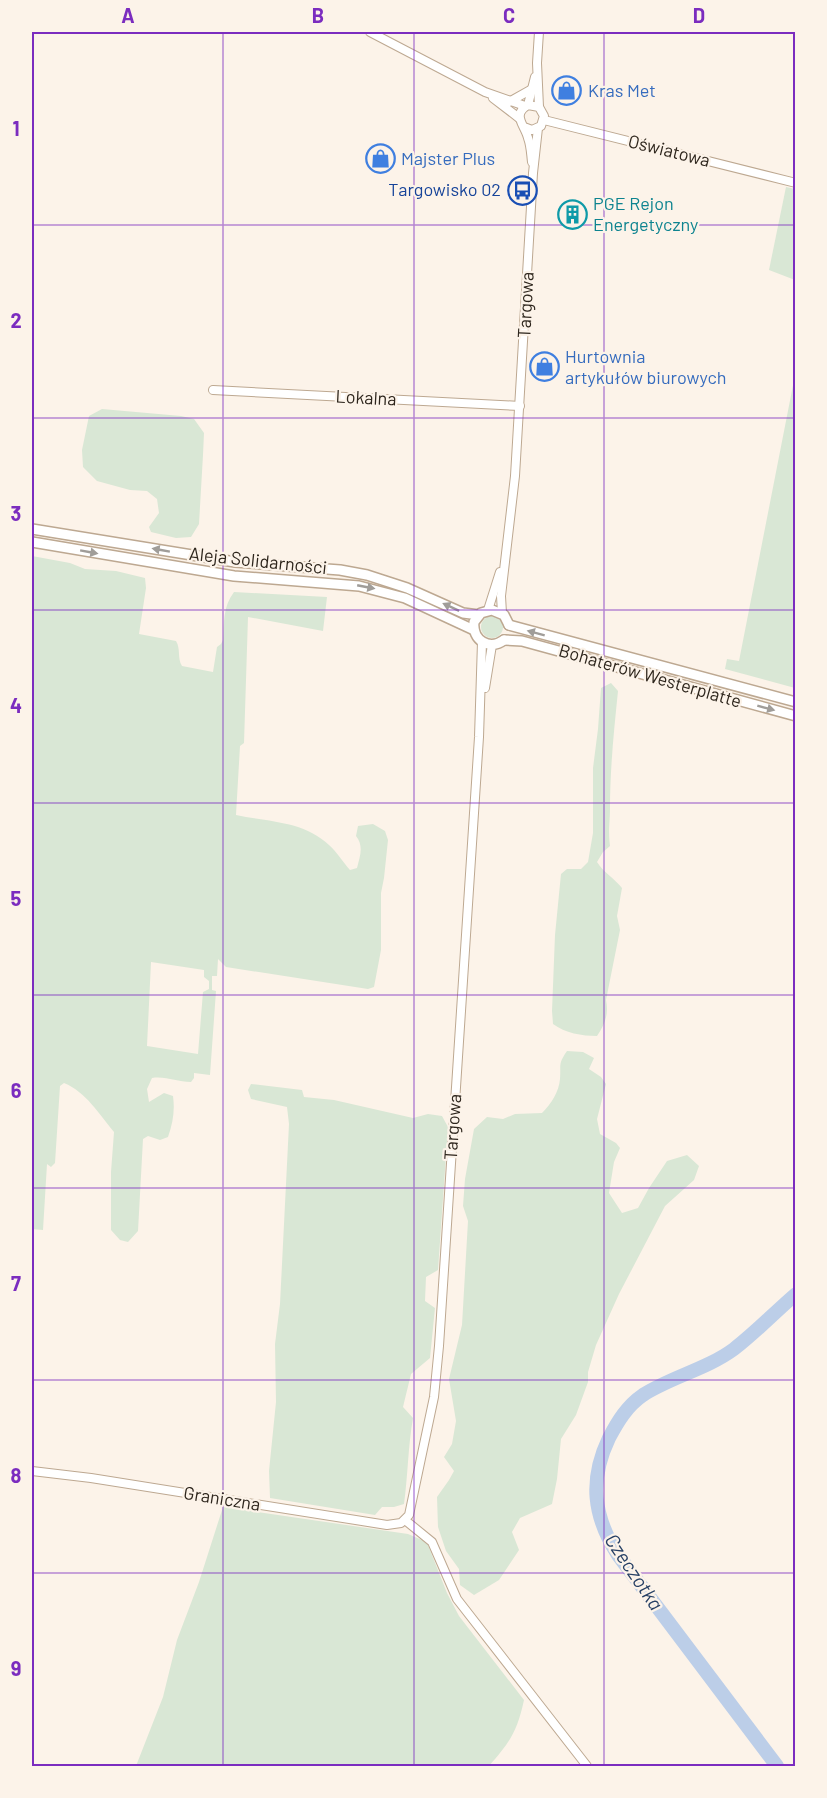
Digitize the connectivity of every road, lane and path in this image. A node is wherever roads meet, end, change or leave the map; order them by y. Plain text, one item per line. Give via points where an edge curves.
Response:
1 (370, 32) edge
2 (539, 32) edge
3 (537, 63) junction
4 (532, 89) junction
5 (485, 92) junction
6 (509, 102) junction
7 (526, 106) junction
8 (539, 107) junction
9 (519, 118) junction
10 (544, 120) junction
11 (524, 127) junction
12 (538, 128) junction
13 (533, 173) junction
14 (795, 183) edge
15 (213, 390) dead end
16 (520, 406) junction
17 (32, 529) edge
18 (32, 542) edge
19 (508, 545) junction
20 (488, 610) junction
21 (502, 613) junction
22 (479, 615) junction
23 (509, 625) junction
24 (474, 630) junction
25 (504, 640) junction
26 (487, 644) junction
27 (795, 702) edge
28 (795, 716) edge
29 (32, 1471) edge
30 (407, 1517) junction
31 (587, 1767) edge

1 - 5 street
2 - 3 street
3 - 4 street
3 - 8 street
4 - 6 street
4 - 7 street
5 - 6 street
5 - 9 street
6 - 7 street
7 - 8 street
7 - 9 street
8 - 10 street
9 - 11 street
10 - 12 street
10 - 14 street, Oświatowa
11 - 12 street
11 - 13 street, Targowa
12 - 13 street, Targowa
13 - 16 street, Targowa
15 - 16 street, Lokalna
16 - 19 street, Targowa
22 -> 17 main road, Aleja Solidarności via 464,613 367,575 235,562
18 -> 24 main road, Aleja Solidarności via 234,576 359,586 405,598
19 - 20 street, Targowa
19 - 21 street, Targowa
20 - 21 main road
20 - 22 main road
21 - 23 main road
22 - 24 main road
23 - 25 main road
27 -> 23 main road, Bohaterów Westerplatte
24 - 26 main road
25 - 26 main road
25 -> 28 main road, Bohaterów Westerplatte via 522,640
26 - 30 street, Targowa via 440,1346 434,1397
29 - 30 street, Graniczna via 387,1525
30 - 31 street via 432,1542 457,1599

